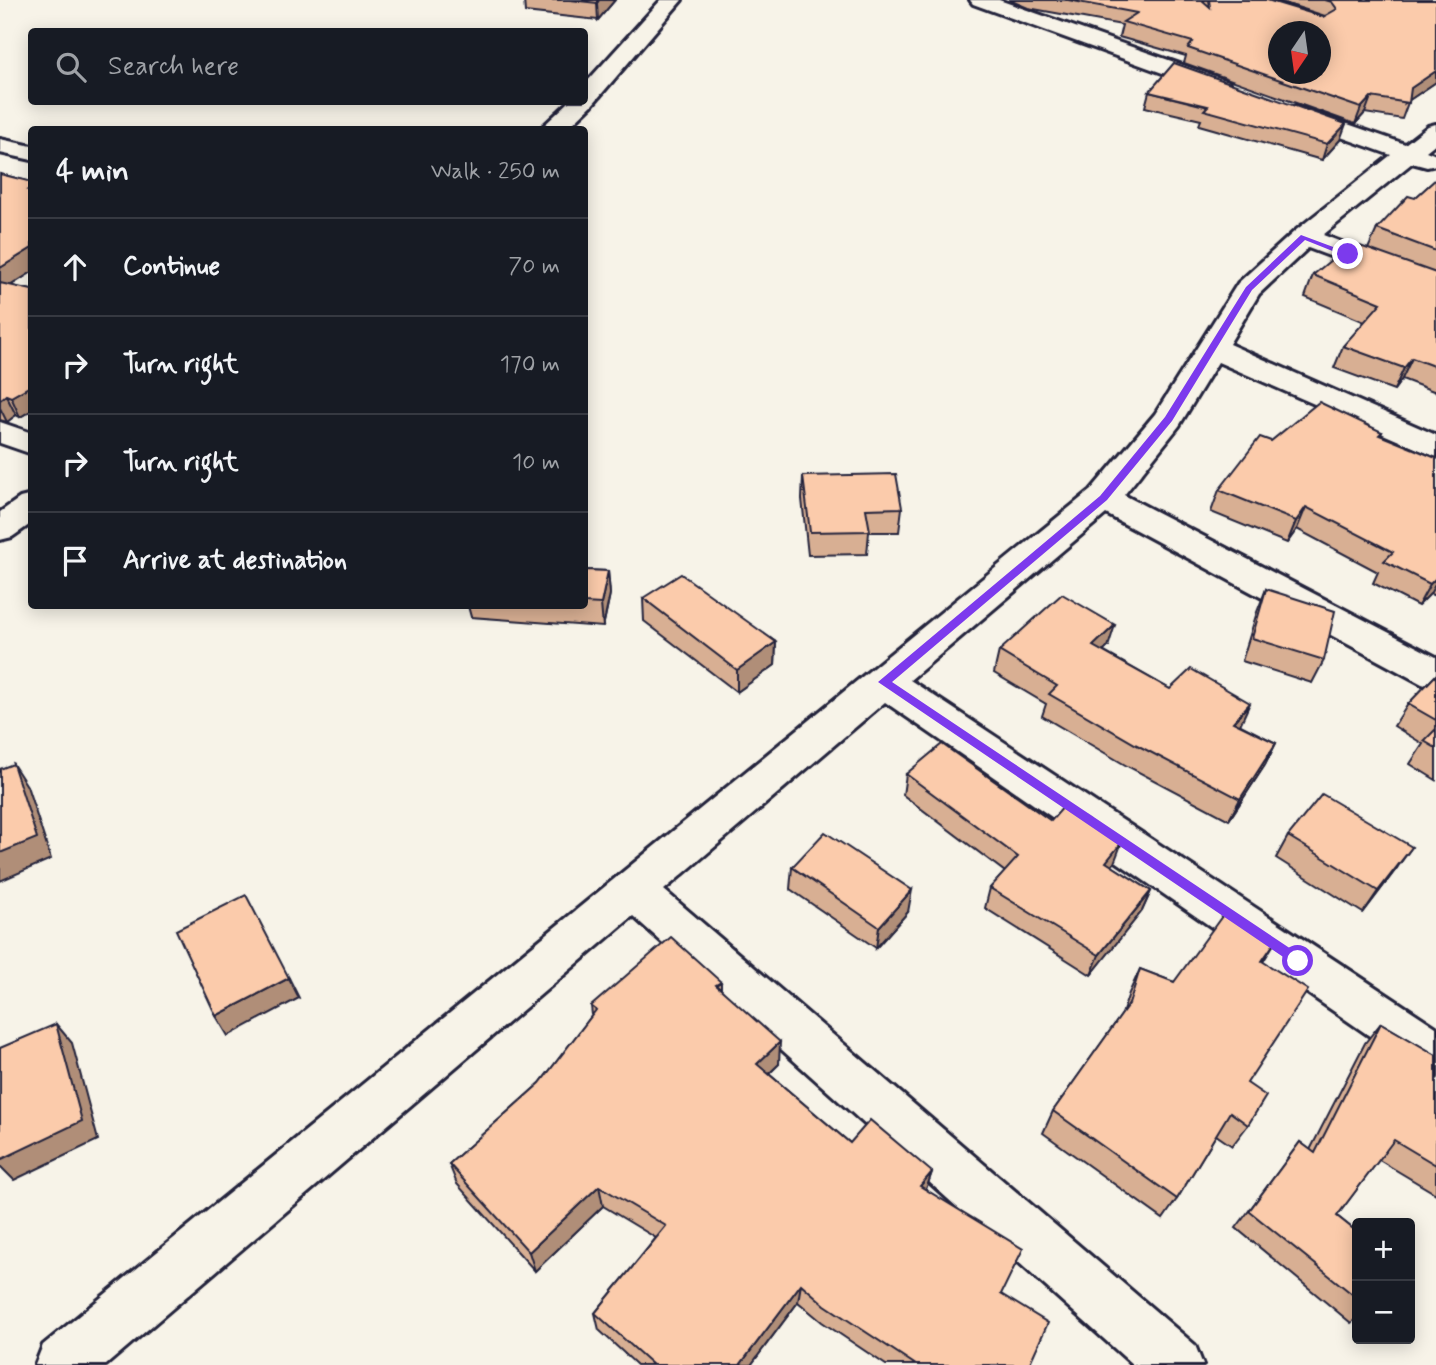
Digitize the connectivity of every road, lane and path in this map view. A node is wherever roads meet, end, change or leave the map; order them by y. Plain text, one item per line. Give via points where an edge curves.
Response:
1 (672, 0) edge
2 (980, 0) edge
3 (1238, 93) edge
4 (588, 95) edge
5 (579, 105) edge
6 (1277, 107) edge
7 (555, 126) edge
8 (0, 146) edge
9 (1427, 149) edge
10 (28, 152) edge
11 (1304, 237) junction
12 (1436, 288) edge
13 (1210, 347) junction
14 (0, 432) edge
15 (28, 442) edge
16 (1436, 447) edge
17 (1103, 498) junction
18 (28, 509) edge
19 (0, 529) edge
20 (1436, 674) edge
21 (884, 682) junction
22 (635, 891) junction
23 (1436, 1054) edge
24 (64, 1365) edge
25 (1175, 1365) edge

1 - 4 street
2 - 3 street
5 - 7 street
6 - 9 street
8 - 10 street
9 - 11 street
11 - 12 street
11 - 13 street via 1248,289
13 - 16 street
13 - 17 street via 1168,419
14 - 15 street
17 - 20 street
17 - 21 street
18 - 19 street
21 - 22 street
21 - 23 street
22 - 24 street
22 - 25 street

